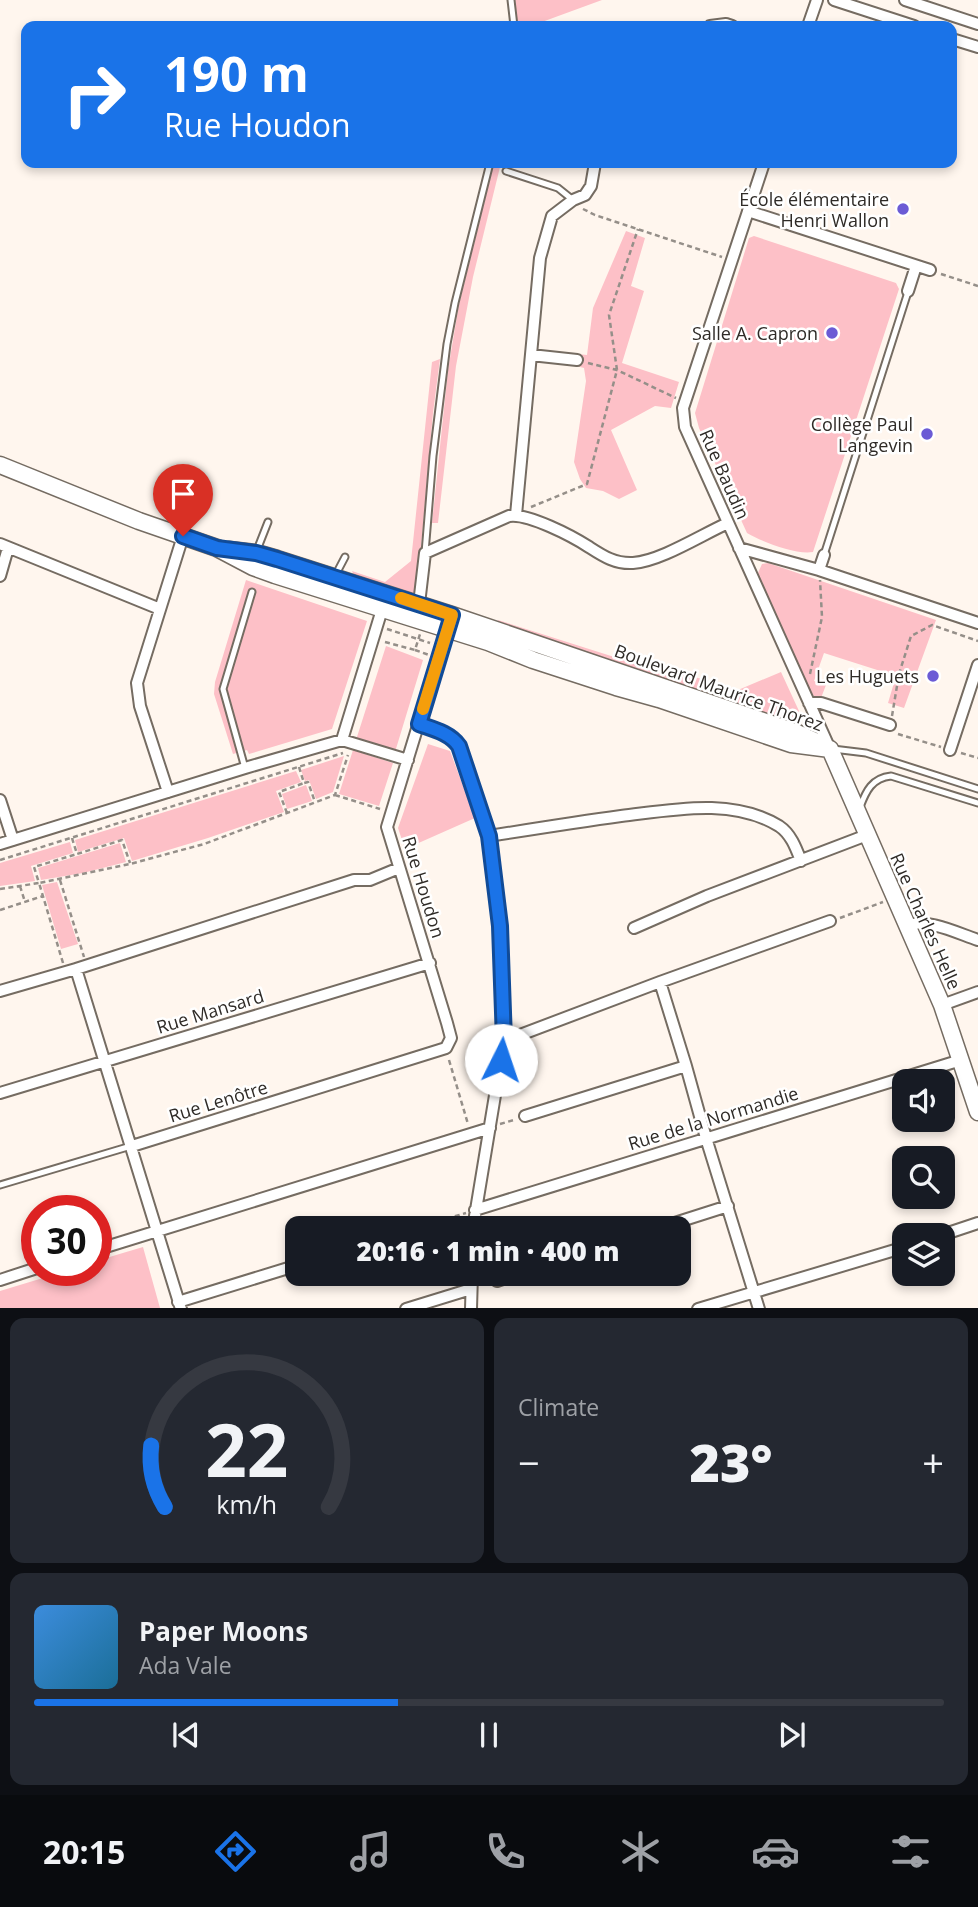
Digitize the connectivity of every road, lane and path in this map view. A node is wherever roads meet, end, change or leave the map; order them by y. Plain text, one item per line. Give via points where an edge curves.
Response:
1 (511, 0) edge
2 (817, 0) edge
3 (834, 0) edge
4 (905, 0) edge
5 (513, 21) edge
6 (810, 21) edge
7 (899, 21) edge
8 (978, 24) edge
9 (957, 40) edge
10 (978, 47) edge
11 (488, 168) edge
12 (594, 168) edge
13 (762, 168) edge
14 (506, 171) dead end
15 (573, 200) junction
16 (748, 211) junction
17 (638, 229) junction
18 (732, 260) junction
19 (916, 265) junction
20 (930, 270) joint
21 (978, 286) edge
22 (908, 292) joint
23 (531, 355) junction
24 (577, 360) joint
25 (617, 370) junction
26 (685, 402) junction
27 (0, 464) edge
28 (516, 515) junction
29 (268, 522) dead end
30 (728, 523) junction
31 (183, 536) junction
32 (4, 546) edge
33 (739, 548) junction
34 (425, 553) junction
35 (824, 555) joint
36 (345, 557) dead end
37 (254, 560) junction
38 (819, 570) junction
39 (0, 576) edge
40 (332, 585) junction
41 (252, 592) dead end
42 (385, 601) junction
43 (419, 604) junction
44 (160, 609) junction
45 (450, 622) junction
46 (978, 623) edge
47 (377, 626) junction
48 (418, 639) junction
49 (385, 641) dead end
50 (978, 641) edge
51 (442, 646) junction
52 (415, 650) junction
53 (430, 655) dead end
54 (978, 665) edge
55 (809, 679) dead end
56 (809, 703) junction
57 (419, 724) junction
58 (890, 725) junction
59 (342, 740) junction
60 (830, 749) junction
61 (950, 750) junction
62 (978, 758) edge
63 (408, 760) junction
64 (299, 767) junction
65 (245, 768) junction
66 (303, 783) junction
67 (978, 789) edge
68 (168, 792) junction
69 (335, 795) junction
70 (0, 800) edge
71 (315, 802) junction
72 (978, 803) edge
73 (382, 809) dead end
74 (287, 813) junction
75 (858, 813) junction
76 (867, 835) junction
77 (489, 836) junction
78 (72, 838) junction
79 (13, 840) junction
80 (0, 844) edge
81 (77, 854) junction
82 (0, 860) edge
83 (801, 862) junction
84 (130, 864) junction
85 (399, 868) junction
86 (60, 880) junction
87 (39, 883) junction
88 (20, 886) junction
89 (0, 889) edge
90 (43, 896) junction
91 (896, 898) junction
92 (24, 902) junction
93 (0, 910) edge
94 (830, 921) joint
95 (908, 925) junction
96 (634, 928) dead end
97 (978, 940) edge
98 (430, 963) junction
99 (76, 969) junction
100 (660, 982) junction
101 (0, 991) edge
102 (978, 992) edge
103 (942, 1005) junction
104 (504, 1041) junction
105 (446, 1048) junction
106 (961, 1060) junction
107 (106, 1061) junction
108 (686, 1066) junction
109 (0, 1093) edge
110 (978, 1112) edge
111 (525, 1116) joint
112 (490, 1128) junction
113 (471, 1134) junction
114 (706, 1138) junction
115 (132, 1146) junction
116 (0, 1185) edge
117 (728, 1206) junction
118 (475, 1210) junction
119 (455, 1216) edge
120 (474, 1216) edge
121 (691, 1218) edge
122 (978, 1223) edge
123 (157, 1230) junction
124 (955, 1231) edge
125 (112, 1245) edge
126 (892, 1251) edge
127 (285, 1269) edge
128 (21, 1273) edge
129 (0, 1280) edge
130 (471, 1286) edge
131 (471, 1289) junction
132 (754, 1291) junction
133 (179, 1305) edge
134 (406, 1308) edge
135 (471, 1308) edge
136 (698, 1308) edge
137 (759, 1308) edge

1 - 5 lane
2 - 6 street
3 - 7 street
4 - 8 street
9 - 10 street
11 - 34 lane via 447,344
12 - 15 street via 585,195
13 - 16 street, Rue Baudin
14 - 15 lane via 558,188
15 - 17 path via 595,215
15 - 23 street via 552,216 540,258
16 - 18 street, Rue Baudin
16 - 19 street
17 - 18 path
17 - 25 path via 609,315
18 - 26 street, Rue Baudin
19 - 20 street
19 - 22 street
20 - 21 path
22 - 35 lane
23 - 24 street
23 - 28 street
24 - 25 path
25 - 26 path
25 - 28 path via 587,484
26 - 30 street, Rue Baudin via 685,427
27 - 31 street, Boulevard Maurice Thorez
28 - 30 street via 608,559 630,563 658,556
28 - 34 street
29 - 37 lane
30 - 33 street, Rue Baudin
31 - 37 street, Boulevard Maurice Thorez
31 - 44 street
32 - 39 street
32 - 44 street
33 - 38 street
33 - 56 street, Rue Baudin
34 - 43 street
35 - 38 street
36 - 40 lane
37 - 40 street, Boulevard Maurice Thorez
38 - 46 street
38 - 55 path via 822,617
40 - 42 street, Boulevard Maurice Thorez
41 - 65 lane via 223,689
42 - 43 street, Boulevard Maurice Thorez
42 - 45 street, Boulevard Maurice Thorez
42 - 47 street
43 - 45 street, Boulevard Maurice Thorez
44 - 68 street via 137,683
45 - 51 street, Rue Houdon
45 - 60 street, Boulevard Maurice Thorez via 533,660 791,744
47 - 48 path
47 - 59 street
48 - 51 path
48 - 52 path
49 - 52 path
50 - 58 path via 932,625 911,636
51 - 57 street, Rue Houdon
52 - 53 path
54 - 61 street
56 - 58 street
56 - 60 street, Rue Baudin
57 - 63 street, Rue Houdon
57 - 77 street via 454,739 459,746
58 - 61 path via 899,735
59 - 63 street
59 - 65 street
60 - 67 lane via 866,753
60 - 75 street, Rue Charles Helle
61 - 62 path
63 - 85 street, Rue Houdon via 387,827
64 - 66 path
64 - 69 path via 350,751
64 - 78 path
65 - 68 street
66 - 71 path via 307,782
66 - 74 path via 279,792
68 - 79 street
69 - 71 path
69 - 73 path
70 - 79 street
71 - 74 path
72 - 75 lane via 883,776 869,787
74 - 84 path via 204,844
75 - 76 street, Rue Charles Helle
76 - 83 street
76 - 91 street, Rue Charles Helle
77 - 83 street via 687,808 731,810 779,826
77 - 104 street via 500,926
78 - 81 path
78 - 82 path
79 - 80 street
81 - 84 path via 122,840
81 - 87 path via 34,866
83 - 96 street
84 - 86 path
85 - 98 street, Rue Houdon
85 - 99 street
86 - 87 path
86 - 99 path
87 - 88 path
87 - 90 path
88 - 89 path
88 - 92 path
90 - 92 path
90 - 99 path
91 - 94 path
91 - 95 street, Rue Charles Helle
92 - 93 path
94 - 100 street
95 - 97 street via 928,924
95 - 103 street, Rue Charles Helle
98 - 105 street, Rue Houdon via 451,1038
98 - 107 street, Rue Mansard
99 - 101 street
99 - 107 street
100 - 104 street
100 - 108 street
102 - 103 street
103 - 106 street, Rue Charles Helle
104 - 112 street
105 - 113 path
105 - 115 street, Rue Lenôtre
106 - 110 street, Rue Charles Helle
106 - 114 street, Rue de la Normandie
107 - 109 street, Rue Mansard
107 - 115 street
108 - 111 street
108 - 114 street
111 - 112 path
112 - 113 street
112 - 118 street
113 - 123 street
114 - 117 street
114 - 118 street, Rue de la Normandie
115 - 116 lane, Rue Lenôtre
115 - 123 street
117 - 121 street
117 - 132 street
118 - 119 path
118 - 120 street
122 - 124 street
123 - 125 street
123 - 133 street
126 - 132 street
127 - 133 street
128 - 129 street
130 - 131 street
131 - 134 street
131 - 135 street
132 - 136 street
132 - 137 street

